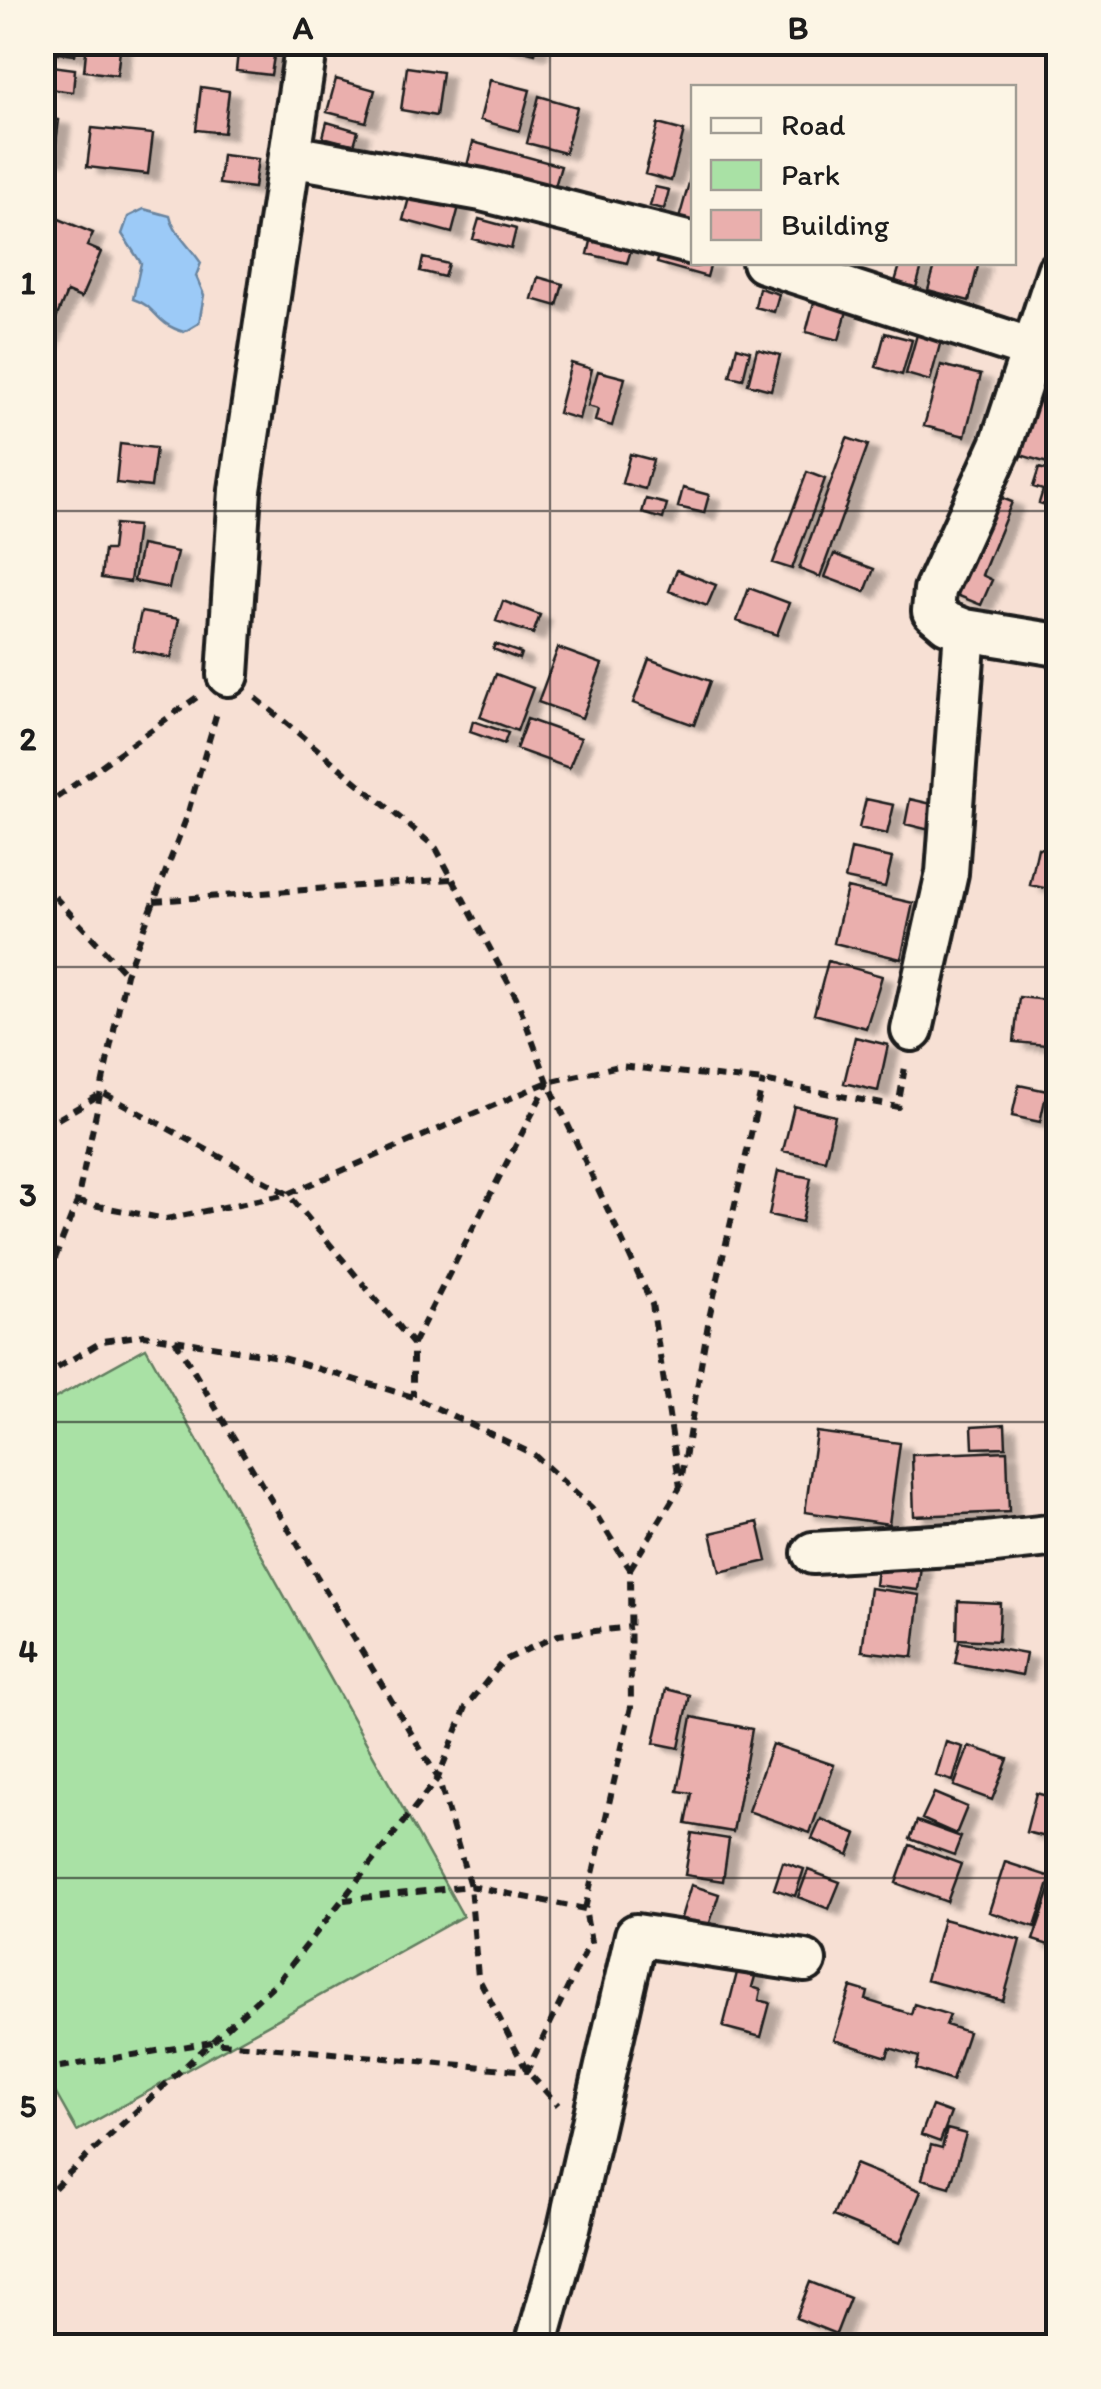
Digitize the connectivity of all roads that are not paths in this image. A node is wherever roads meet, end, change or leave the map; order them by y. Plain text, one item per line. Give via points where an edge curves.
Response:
1 (307, 42) edge
2 (290, 156) junction
3 (691, 243) edge
4 (772, 265) edge
5 (1058, 270) edge
6 (1035, 350) junction
7 (965, 630) junction
8 (1058, 645) edge
9 (228, 674) road end
10 (912, 1030) road end
11 (1058, 1535) edge
12 (813, 1553) dead end
13 (804, 1961) dead end
14 (536, 2346) edge

1 - 2 street
2 - 3 street via 482,190
2 - 9 street via 240,490
4 - 6 street
5 - 6 street
6 - 7 street via 1001,445 935,590 933,611
7 - 8 street
7 - 10 street via 947,873
11 - 12 street
13 - 14 street via 636,1935

